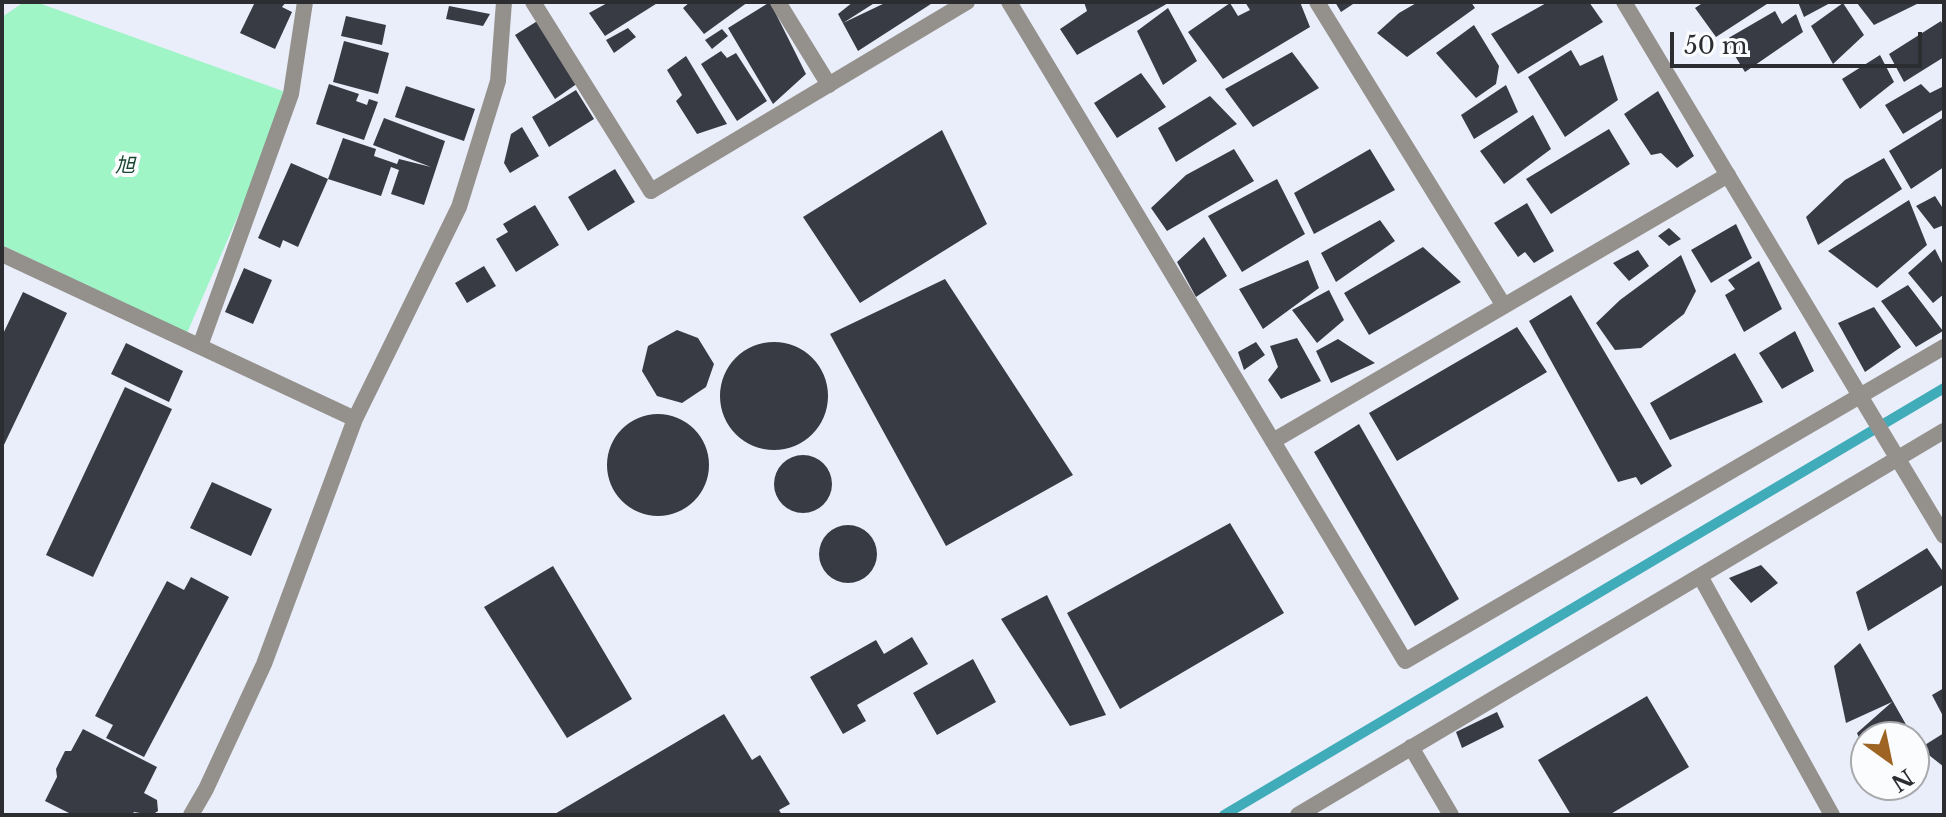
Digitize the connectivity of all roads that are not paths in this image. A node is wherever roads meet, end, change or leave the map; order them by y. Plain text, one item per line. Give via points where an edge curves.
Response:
1 (305, 2) edge
2 (504, 2) edge
3 (533, 2) edge
4 (778, 2) edge
5 (967, 2) edge
6 (1009, 2) edge
7 (1317, 2) edge
8 (1624, 2) edge
9 (829, 85) junction
10 (1728, 175) junction
11 (2, 254) edge
12 (1504, 306) junction
13 (200, 346) junction
14 (1944, 347) edge
15 (1860, 397) junction
16 (355, 419) junction
17 (1944, 431) edge
18 (1273, 441) junction
19 (1898, 459) junction
20 (1944, 536) edge
21 (1700, 576) junction
22 (1411, 747) junction
23 (191, 815) edge
24 (1298, 815) edge
25 (1451, 815) edge
26 (1832, 815) edge

1 - 13 street via 291,94
2 - 16 street via 498,81 459,207
3 - 9 street via 651,191
4 - 9 street
5 - 9 street
6 - 18 street
7 - 12 street
8 - 10 street
10 - 12 street
10 - 15 street
11 - 13 street
12 - 18 street
13 - 16 street
14 - 15 street
15 - 18 street via 1405,661
15 - 19 street
16 - 23 street via 264,664
17 - 19 street
19 - 20 street
19 - 21 street
21 - 22 street
21 - 26 street
22 - 24 street
22 - 25 street

